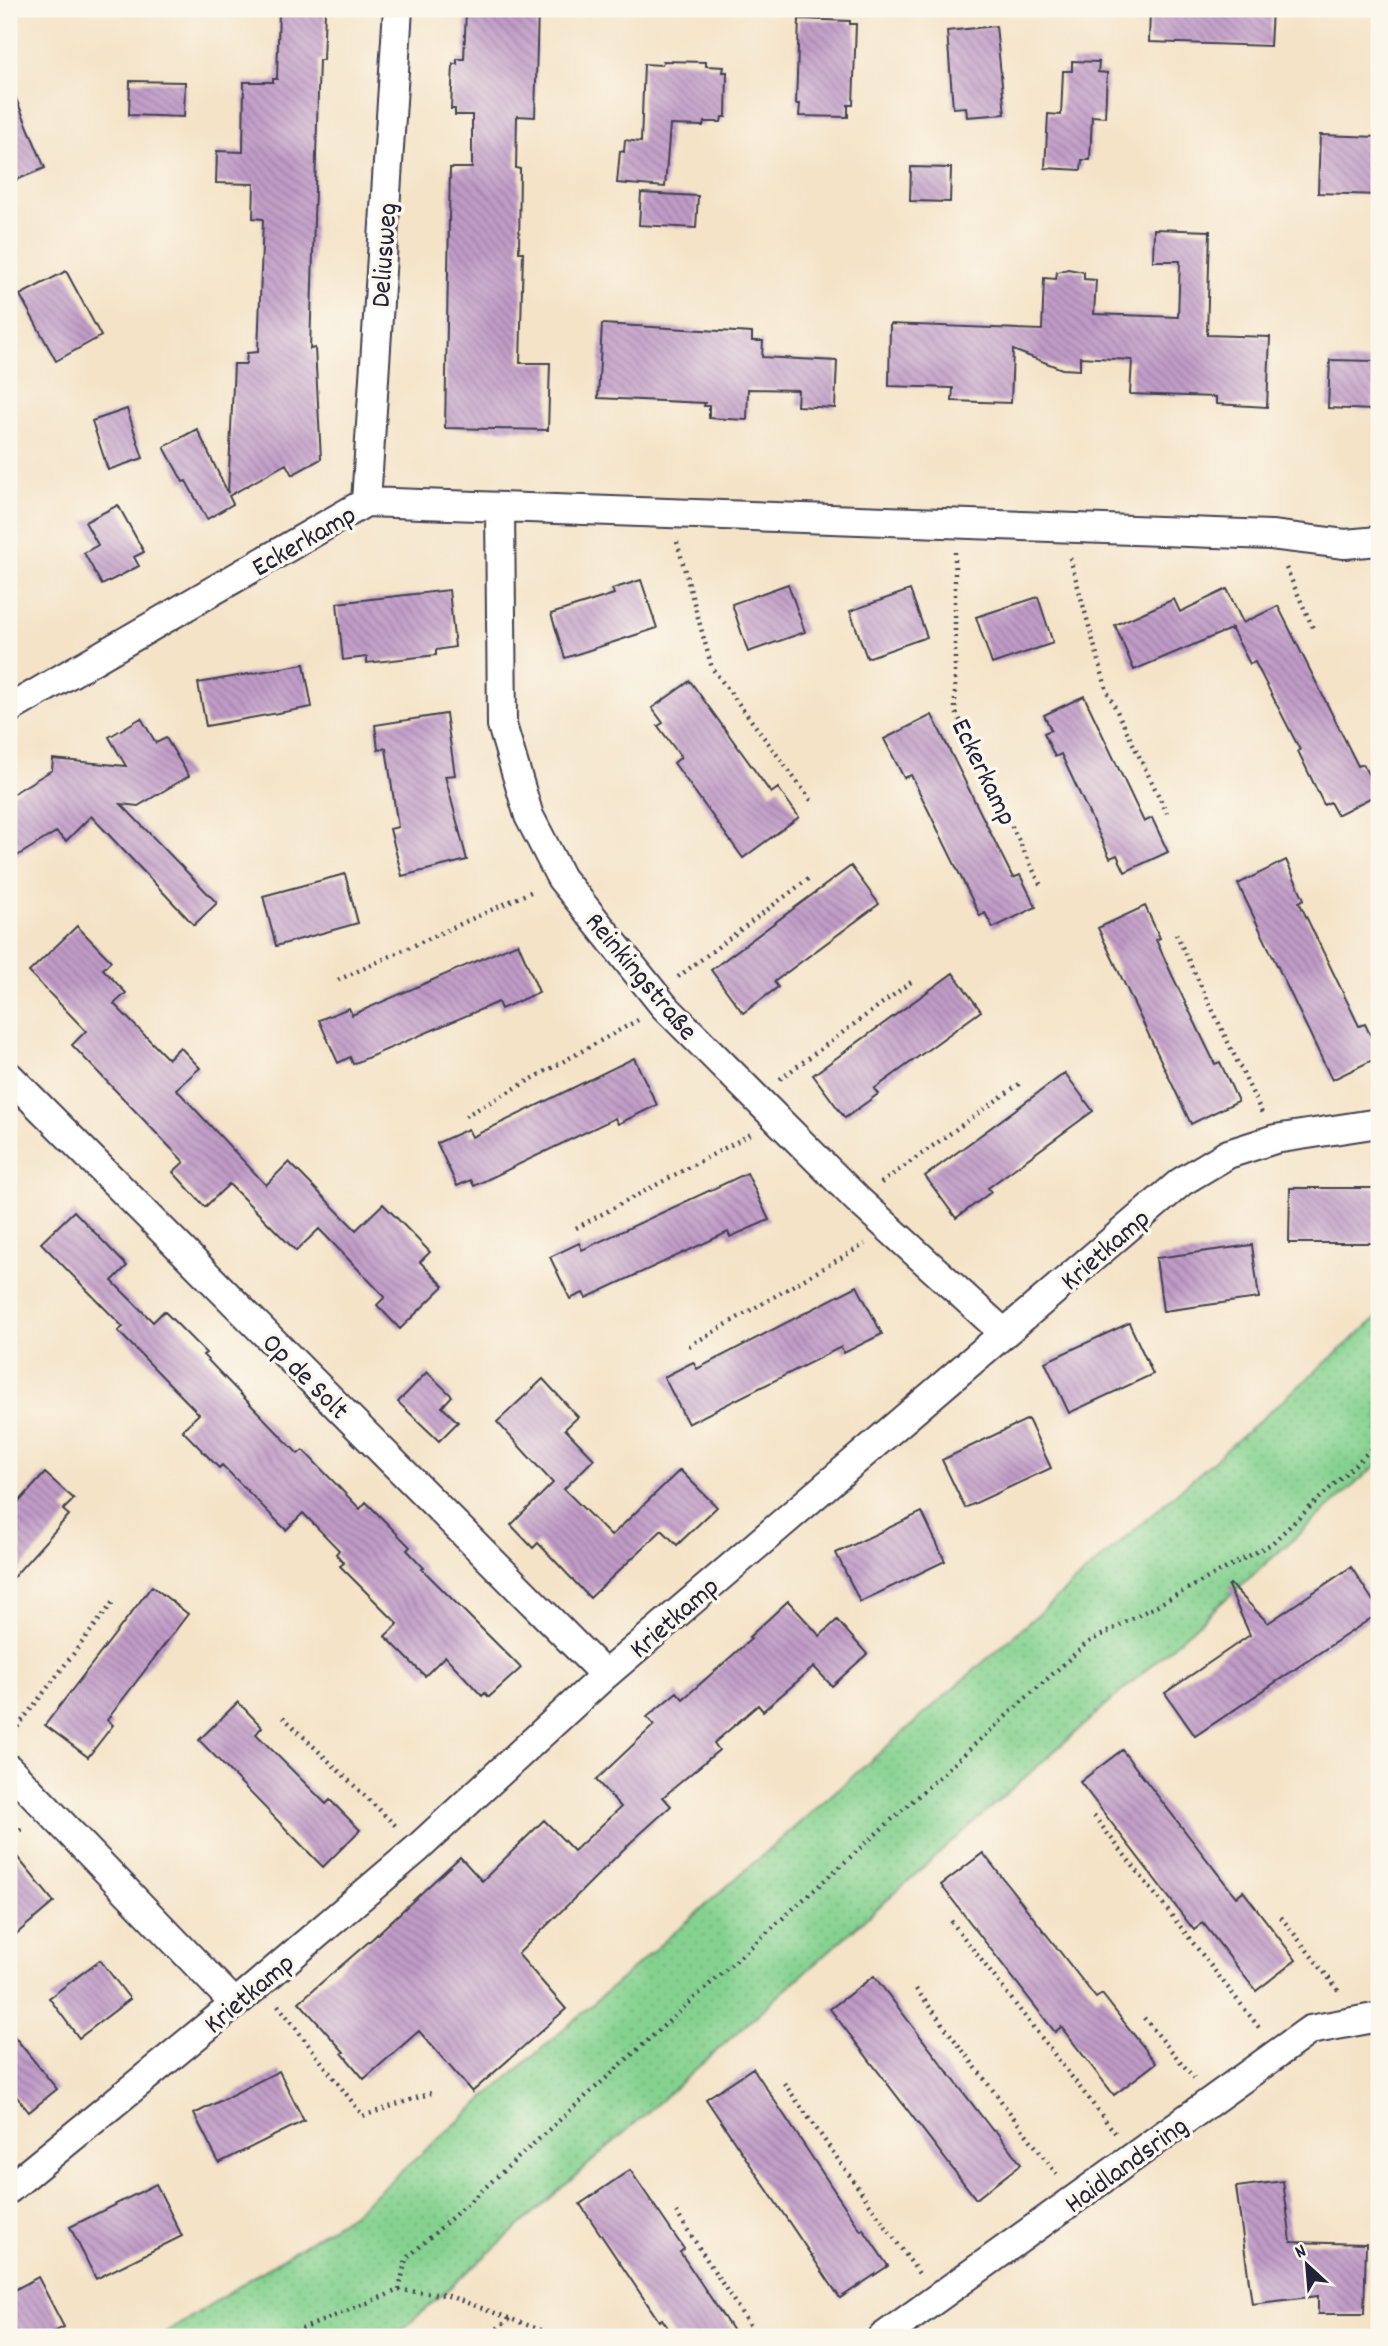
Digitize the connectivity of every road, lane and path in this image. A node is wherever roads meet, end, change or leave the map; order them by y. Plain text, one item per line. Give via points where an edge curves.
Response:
1 (398, 9) edge
2 (366, 502) junction
3 (500, 508) junction
4 (675, 514) junction
5 (955, 523) junction
6 (1061, 527) junction
7 (1271, 535) junction
8 (1379, 541) edge
9 (1313, 628) dead end
10 (9, 709) edge
11 (813, 803) dead end
12 (1167, 813) dead end
13 (561, 878) junction
14 (808, 879) dead end
15 (1042, 888) dead end
16 (1176, 934) dead end
17 (338, 979) dead end
18 (911, 982) dead end
19 (659, 1000) junction
20 (9, 1076) edge
21 (1022, 1082) dead end
22 (754, 1098) junction
23 (465, 1116) dead end
24 (777, 1121) junction
25 (1379, 1123) edge
26 (1275, 1139) junction
27 (858, 1200) junction
28 (576, 1228) dead end
29 (890, 1230) junction
30 (1004, 1333) junction
31 (689, 1346) dead end
32 (1379, 1442) edge
33 (14, 1476) dead end
34 (9, 1481) edge
35 (113, 1602) dead end
36 (605, 1675) junction
37 (283, 1717) dead end
38 (9, 1738) edge
39 (9, 1769) edge
40 (1094, 1816) dead end
41 (418, 1848) junction
42 (1281, 1917) dead end
43 (951, 1921) dead end
44 (261, 1982) junction
45 (916, 1989) dead end
46 (235, 2004) junction
47 (1379, 2017) edge
48 (1144, 2018) dead end
49 (1343, 2024) junction
50 (1279, 2053) junction
51 (784, 2083) dead end
52 (431, 2093) dead end
53 (1213, 2101) junction
54 (1134, 2157) junction
55 (9, 2189) edge
56 (1075, 2199) junction
57 (677, 2212) dead end
58 (399, 2290) junction
59 (936, 2299) junction
60 (510, 2319) junction
61 (282, 2337) edge
62 (486, 2337) edge
63 (560, 2337) edge
64 (757, 2337) edge
65 (883, 2337) edge

1 - 2 street, Deliusweg
2 - 3 street, Eckerkamp
2 - 10 street, Eckerkamp
3 - 4 street, Eckerkamp
3 - 13 street, Reinkingstraße via 502,725 529,816
4 - 5 street, Eckerkamp
4 - 11 path via 676,538 712,668
5 - 6 street, Eckerkamp
5 - 15 path, Eckerkamp via 955,710
6 - 7 street, Eckerkamp
6 - 12 path via 1107,691
7 - 8 street, Eckerkamp via 1345,544
7 - 9 path
13 - 17 path
13 - 19 street, Reinkingstraße
14 - 19 path
16 - 26 path
18 - 22 path
19 - 22 street, Reinkingstraße
19 - 23 path
20 - 36 street, Op de Solt
21 - 27 path
22 - 24 street, Reinkingstraße
24 - 27 street, Reinkingstraße
24 - 28 path
25 - 26 street, Krietkamp
26 - 30 street, Krietkamp via 1228,1154 1181,1182
27 - 29 street, Reinkingstraße
29 - 30 street, Reinkingstraße
29 - 31 path
30 - 36 street, Krietkamp
32 - 58 path via 1271,1544 1087,1643 406,2259
33 - 34 path
35 - 38 path
36 - 41 street, Krietkamp
37 - 41 path
39 - 46 street
40 - 50 path
41 - 44 street, Krietkamp
42 - 49 path via 1338,1990
43 - 54 path
44 - 46 street, Krietkamp
44 - 52 path via 363,2116
45 - 56 path
46 - 55 street, Krietkamp
47 - 49 street, Haidlandsring
48 - 53 path
49 - 50 street, Haidlandsring via 1310,2030
50 - 53 street, Haidlandsring
51 - 59 path
53 - 54 street, Haidlandsring
54 - 56 street, Haidlandsring
56 - 59 street, Haidlandsring
57 - 64 path
58 - 60 path via 446,2295
58 - 61 path
59 - 65 street, Haidlandsring
60 - 62 path
60 - 63 path

